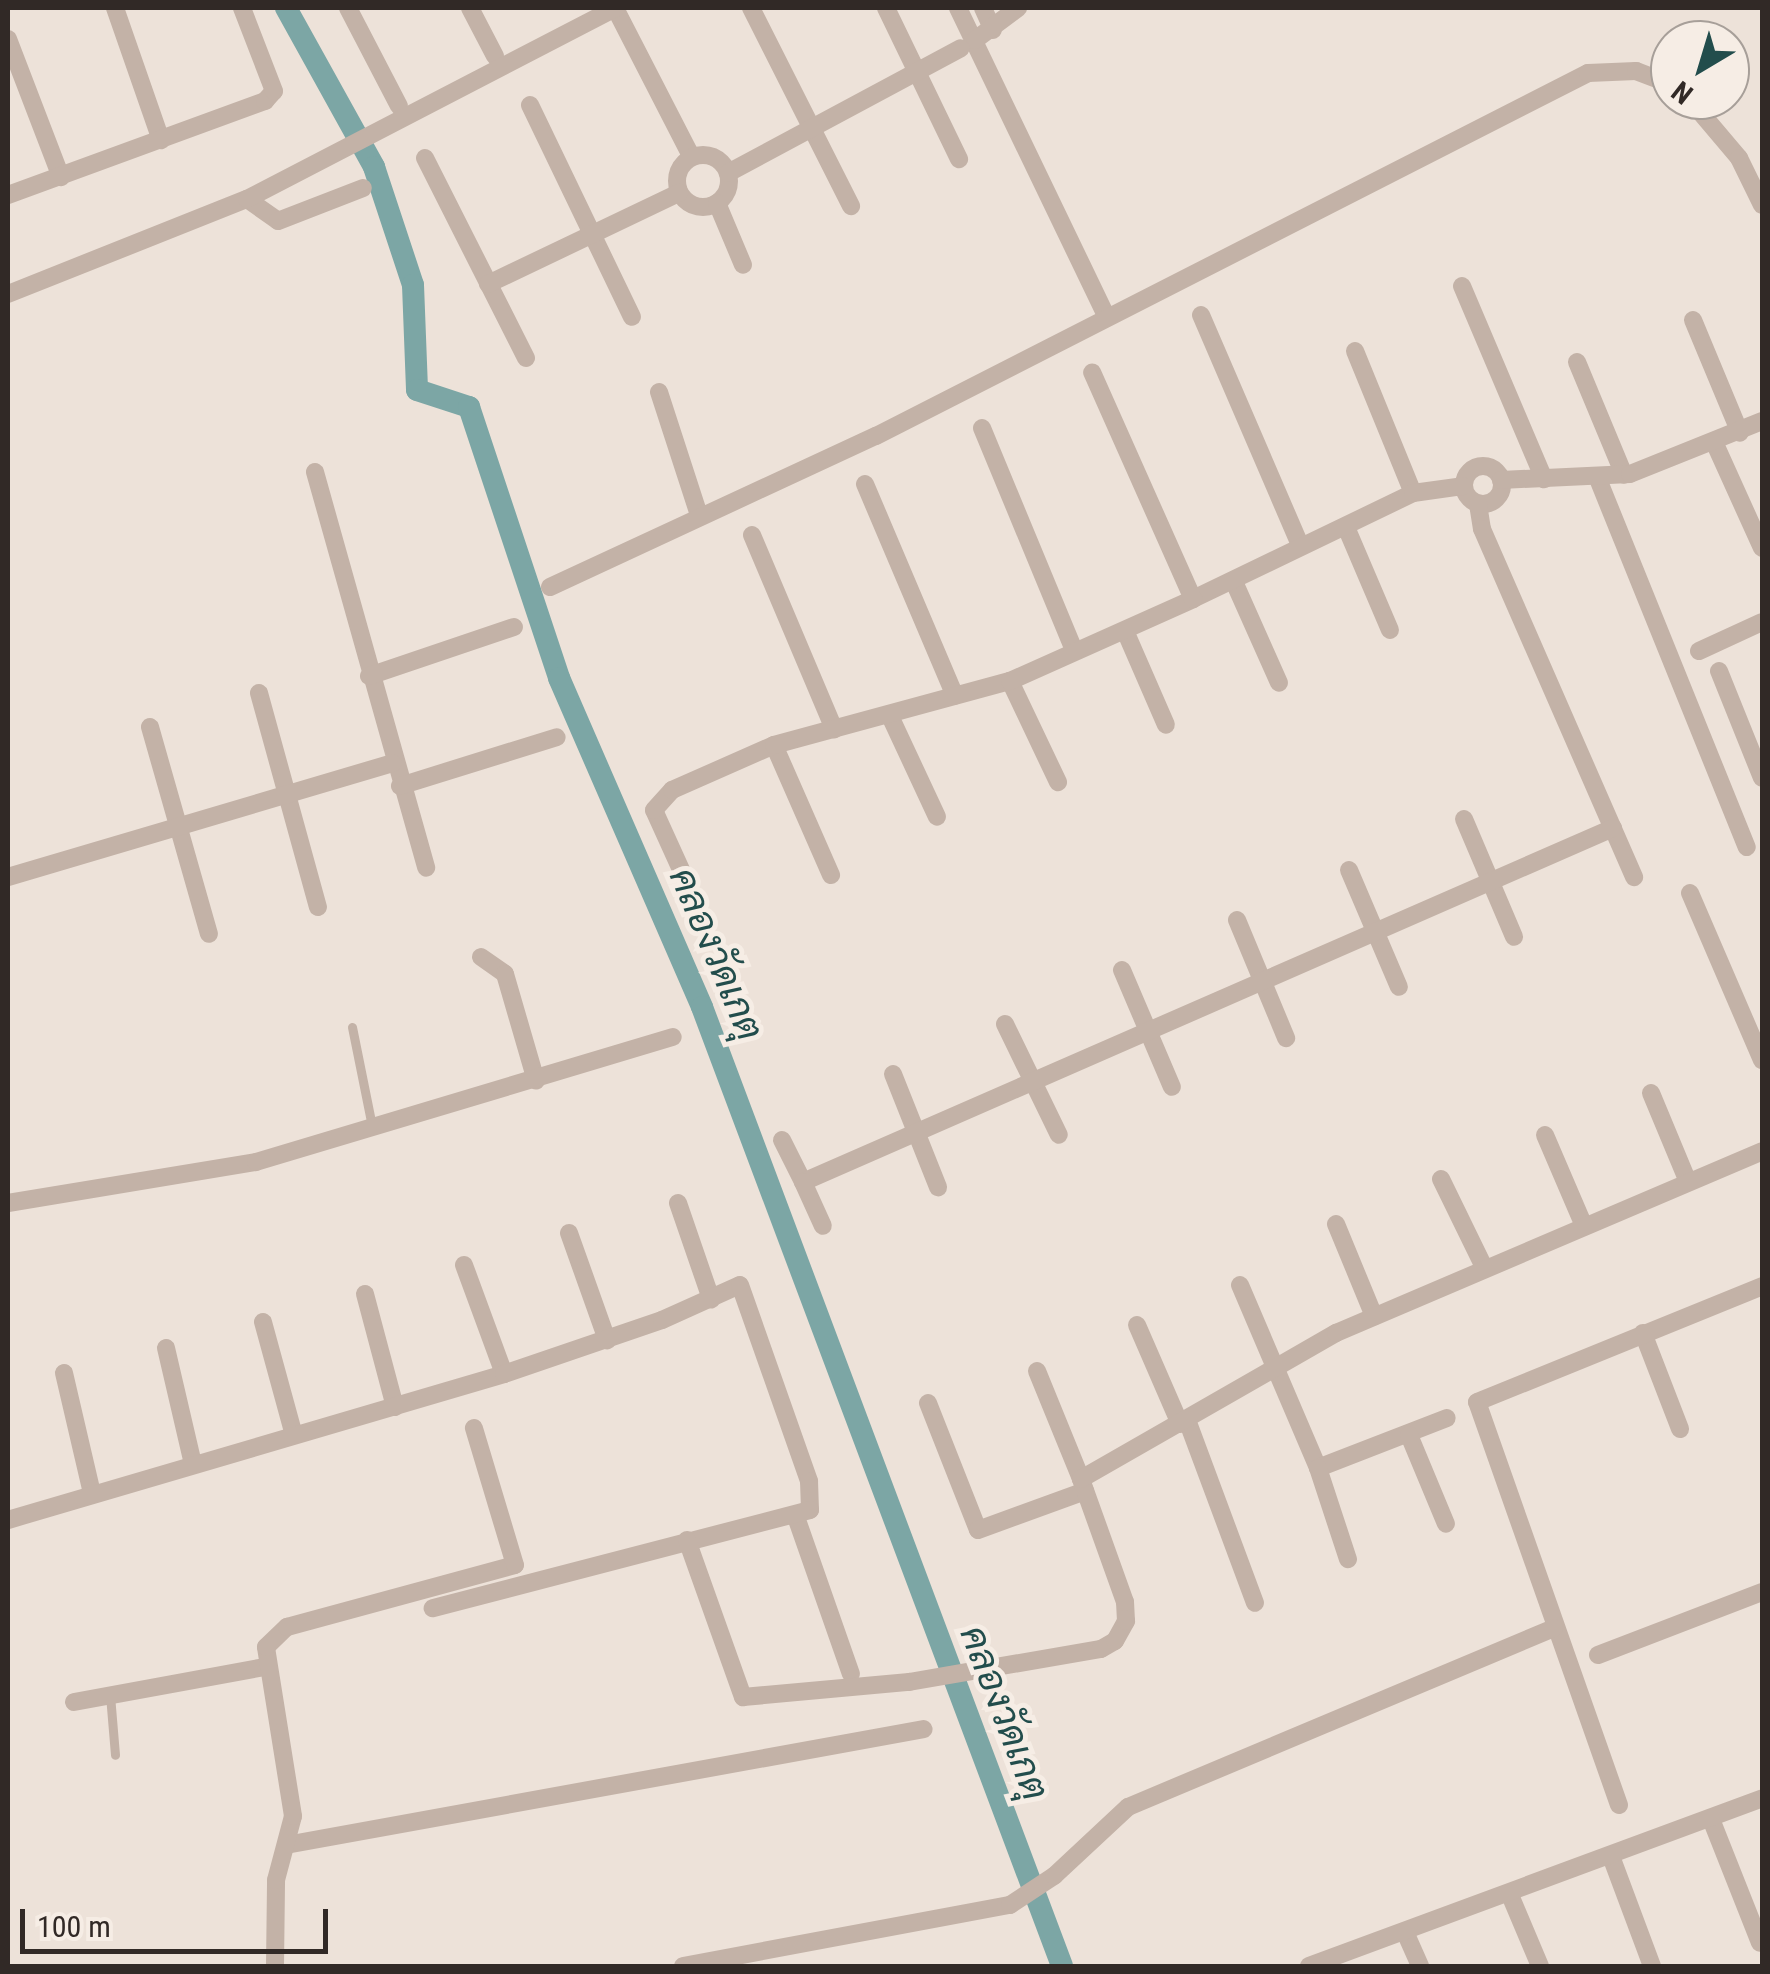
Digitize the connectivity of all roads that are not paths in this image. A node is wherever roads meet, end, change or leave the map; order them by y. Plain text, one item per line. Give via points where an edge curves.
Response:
1 (115, 8) edge
2 (242, 8) edge
3 (348, 8) edge
4 (470, 8) edge
5 (615, 8) edge
6 (751, 8) edge
7 (886, 8) edge
8 (958, 8) edge
9 (982, 8) edge
10 (1018, 8) edge
11 (993, 30) junction
12 (8, 39) edge
13 (968, 44) junction
14 (495, 56) dead end
15 (918, 72) junction
16 (1650, 76) edge
17 (530, 105) dead end
18 (399, 106) dead end
19 (1707, 120) edge
20 (811, 129) junction
21 (161, 140) junction
22 (691, 156) junction
23 (425, 158) dead end
24 (960, 159) dead end
25 (728, 173) junction
26 (61, 177) junction
27 (364, 188) dead end
28 (679, 193) junction
29 (8, 196) edge
30 (247, 199) junction
31 (717, 202) junction
32 (1762, 205) edge
33 (851, 206) dead end
34 (591, 235) junction
35 (743, 266) dead end
36 (488, 284) junction
37 (1462, 286) dead end
38 (8, 294) edge
39 (1201, 316) dead end
40 (632, 317) dead end
41 (1108, 317) junction
42 (1693, 320) dead end
43 (1354, 351) dead end
44 (526, 358) dead end
45 (1577, 362) dead end
46 (1092, 372) dead end
47 (659, 392) dead end
48 (1762, 421) edge
49 (982, 428) dead end
50 (1740, 433) junction
51 (1715, 444) junction
52 (315, 472) dead end
53 (1624, 475) junction
54 (1598, 478) junction
55 (1544, 479) junction
56 (1501, 480) junction
57 (865, 484) dead end
58 (1463, 486) junction
59 (1413, 493) junction
60 (1478, 504) junction
61 (699, 515) junction
62 (1346, 527) junction
63 (752, 535) dead end
64 (1300, 545) junction
65 (1762, 548) edge
66 (1235, 584) junction
67 (550, 586) dead end
68 (1193, 599) junction
69 (1762, 622) edge
70 (514, 627) dead end
71 (1390, 630) dead end
72 (1126, 633) junction
73 (1074, 650) junction
74 (1698, 651) dead end
75 (1719, 671) dead end
76 (369, 676) junction
77 (1010, 682) junction
78 (1280, 684) dead end
79 (259, 693) dead end
80 (954, 696) junction
81 (890, 716) junction
82 (1166, 724) dead end
83 (150, 727) dead end
84 (834, 729) junction
85 (557, 737) dead end
86 (774, 744) junction
87 (392, 763) junction
88 (1762, 778) edge
89 (1058, 782) dead end
90 (400, 786) junction
91 (286, 796) junction
92 (937, 818) dead end
93 (1464, 820) dead end
94 (178, 828) junction
95 (1613, 828) junction
96 (1747, 847) dead end
97 (426, 868) dead end
98 (1348, 870) dead end
99 (831, 875) dead end
100 (8, 877) edge
101 (1634, 877) dead end
102 (1490, 882) junction
103 (1690, 893) dead end
104 (318, 907) dead end
105 (702, 916) dead end
106 (1237, 920) dead end
107 (1377, 932) junction
108 (209, 934) dead end
109 (1514, 937) dead end
110 (481, 957) dead end
111 (1122, 970) dead end
112 (1263, 982) junction
113 (1399, 987) dead end
114 (1005, 1024) dead end
115 (352, 1027) dead end
116 (1148, 1031) junction
117 (673, 1036) dead end
118 (1286, 1038) dead end
119 (1762, 1060) edge
120 (893, 1074) dead end
121 (1036, 1080) junction
122 (536, 1081) junction
123 (1172, 1086) dead end
124 (1651, 1092) dead end
125 (373, 1129) junction
126 (917, 1132) junction
127 (1060, 1135) dead end
128 (1545, 1135) dead end
129 (782, 1140) dead end
130 (1762, 1151) edge
131 (1442, 1178) dead end
132 (803, 1182) junction
133 (1688, 1182) junction
134 (938, 1187) dead end
135 (678, 1203) dead end
136 (8, 1204) edge
137 (1336, 1224) dead end
138 (823, 1226) dead end
139 (1584, 1226) junction
140 (570, 1234) dead end
141 (464, 1265) dead end
142 (1484, 1267) junction
143 (1240, 1284) dead end
144 (1762, 1286) edge
145 (365, 1294) dead end
146 (710, 1298) junction
147 (1374, 1316) junction
148 (263, 1322) dead end
149 (1137, 1325) dead end
150 (1642, 1333) junction
151 (607, 1340) junction
152 (166, 1348) dead end
153 (1279, 1366) junction
154 (1037, 1371) dead end
155 (64, 1373) dead end
156 (504, 1374) junction
157 (928, 1403) dead end
158 (394, 1407) junction
159 (1446, 1418) dead end
160 (1184, 1422) junction
161 (474, 1428) dead end
162 (1680, 1430) dead end
163 (294, 1435) junction
164 (1409, 1435) junction
165 (193, 1464) junction
166 (1318, 1468) junction
167 (1083, 1485) junction
168 (92, 1493) junction
169 (796, 1517) junction
170 (8, 1520) edge
171 (1446, 1524) dead end
172 (687, 1540) junction
173 (1348, 1559) dead end
174 (1762, 1592) edge
175 (1255, 1604) dead end
176 (432, 1608) dead end
177 (1554, 1628) junction
178 (1598, 1655) dead end
179 (265, 1666) junction
180 (851, 1674) dead end
181 (110, 1695) junction
182 (74, 1702) dead end
183 (924, 1729) dead end
184 (115, 1755) dead end
185 (1762, 1798) edge
186 (1619, 1806) dead end
187 (1711, 1819) junction
188 (286, 1845) junction
189 (1612, 1859) junction
190 (1510, 1895) junction
191 (1405, 1932) junction
192 (1760, 1943) edge
193 (275, 1966) edge
194 (683, 1966) edge
195 (1310, 1966) edge
196 (1420, 1966) edge
197 (1540, 1966) edge
198 (1652, 1966) edge

1 - 21 street
2 - 21 street via 274,92
3 - 18 street
4 - 14 street
5 - 22 street
5 - 30 street
6 - 20 street
7 - 15 street
8 - 13 street
9 - 11 street
10 - 11 street
11 - 13 street
12 - 26 street
13 - 15 street
13 - 41 street
15 - 20 street
15 - 24 street
16 - 41 street via 1588,73
17 - 34 street
19 - 32 street via 1739,158
20 - 25 street
20 - 33 street
21 - 26 street
22 - 25 street via 722,162
22 - 28 street via 676,180
23 - 36 street
25 - 31 street via 728,189
26 - 29 street
27 - 30 street via 278,221
28 - 31 street via 693,206
28 - 34 street
30 - 38 street
31 - 35 street
34 - 36 street
34 - 40 street
36 - 44 street
37 - 55 street
39 - 64 street
41 - 61 street via 876,436
42 - 50 street
43 - 59 street
45 - 53 street
46 - 68 street
47 - 61 street
48 - 50 street
49 - 73 street
50 - 51 street
51 - 53 street
51 - 65 street
52 - 76 street
53 - 54 street
54 - 55 street
54 - 96 street
55 - 56 street
56 - 58 street via 1479,466
56 - 60 street via 1496,498
57 - 80 street
58 - 59 street
58 - 60 street
59 - 62 street
60 - 95 street via 1482,529
61 - 67 street
62 - 64 street
62 - 71 street
63 - 84 street
64 - 66 street
66 - 68 street
66 - 78 street
68 - 72 street
69 - 74 street
70 - 76 street
72 - 73 street
72 - 82 street
73 - 77 street
75 - 88 street
76 - 87 street
77 - 80 street
77 - 89 street
79 - 91 street
80 - 81 street
81 - 84 street
81 - 92 street
83 - 94 street
84 - 86 street
85 - 90 street
86 - 99 street
86 - 105 street via 672,790 654,810
87 - 90 street
87 - 91 street
90 - 97 street
91 - 94 street
91 - 104 street
93 - 102 street
94 - 100 street
94 - 108 street
95 - 101 street
95 - 102 street
98 - 107 street
102 - 107 street
102 - 109 street
103 - 119 street
106 - 112 street
107 - 112 street
107 - 113 street
110 - 122 street via 506,974
111 - 116 street
112 - 116 street
112 - 118 street
114 - 121 street
115 - 125 lane
116 - 121 street
116 - 123 street
117 - 122 street
120 - 126 street
121 - 126 street
121 - 127 street
122 - 125 street
124 - 133 street
125 - 136 street via 256,1162
126 - 132 street
126 - 134 street
128 - 139 street
129 - 132 street
130 - 133 street
131 - 142 street
132 - 138 street
133 - 139 street
135 - 146 street
137 - 147 street
139 - 142 street
140 - 151 street
141 - 156 street
142 - 147 street
143 - 153 street
144 - 150 street
145 - 158 street
146 - 151 street
146 - 169 street via 740,1285 814,1501
147 - 153 street
148 - 163 street
149 - 160 street
150 - 162 street
150 - 177 street via 1477,1402
151 - 156 street
152 - 165 street
153 - 160 street
153 - 166 street
154 - 167 street
155 - 168 street
156 - 158 street
157 - 167 street via 978,1530
158 - 163 street
159 - 164 street
160 - 167 street
160 - 175 street
161 - 179 street via 516,1564 287,1627 266,1647
163 - 165 street
164 - 166 street
164 - 171 street
165 - 168 street
166 - 173 street
167 - 172 street via 1125,1602 1126,1621 1116,1641 908,1682 743,1698
168 - 170 street
169 - 172 street
169 - 180 street
172 - 176 street
174 - 178 street
177 - 186 street
177 - 194 street via 1128,1807 1054,1876 1010,1904
179 - 181 street
179 - 188 street via 293,1816
181 - 182 street
181 - 184 lane
183 - 188 street
185 - 187 street
187 - 189 street
187 - 192 street
188 - 193 street via 274,1902
189 - 190 street
189 - 198 street
190 - 191 street
190 - 197 street
191 - 195 street
191 - 196 street

